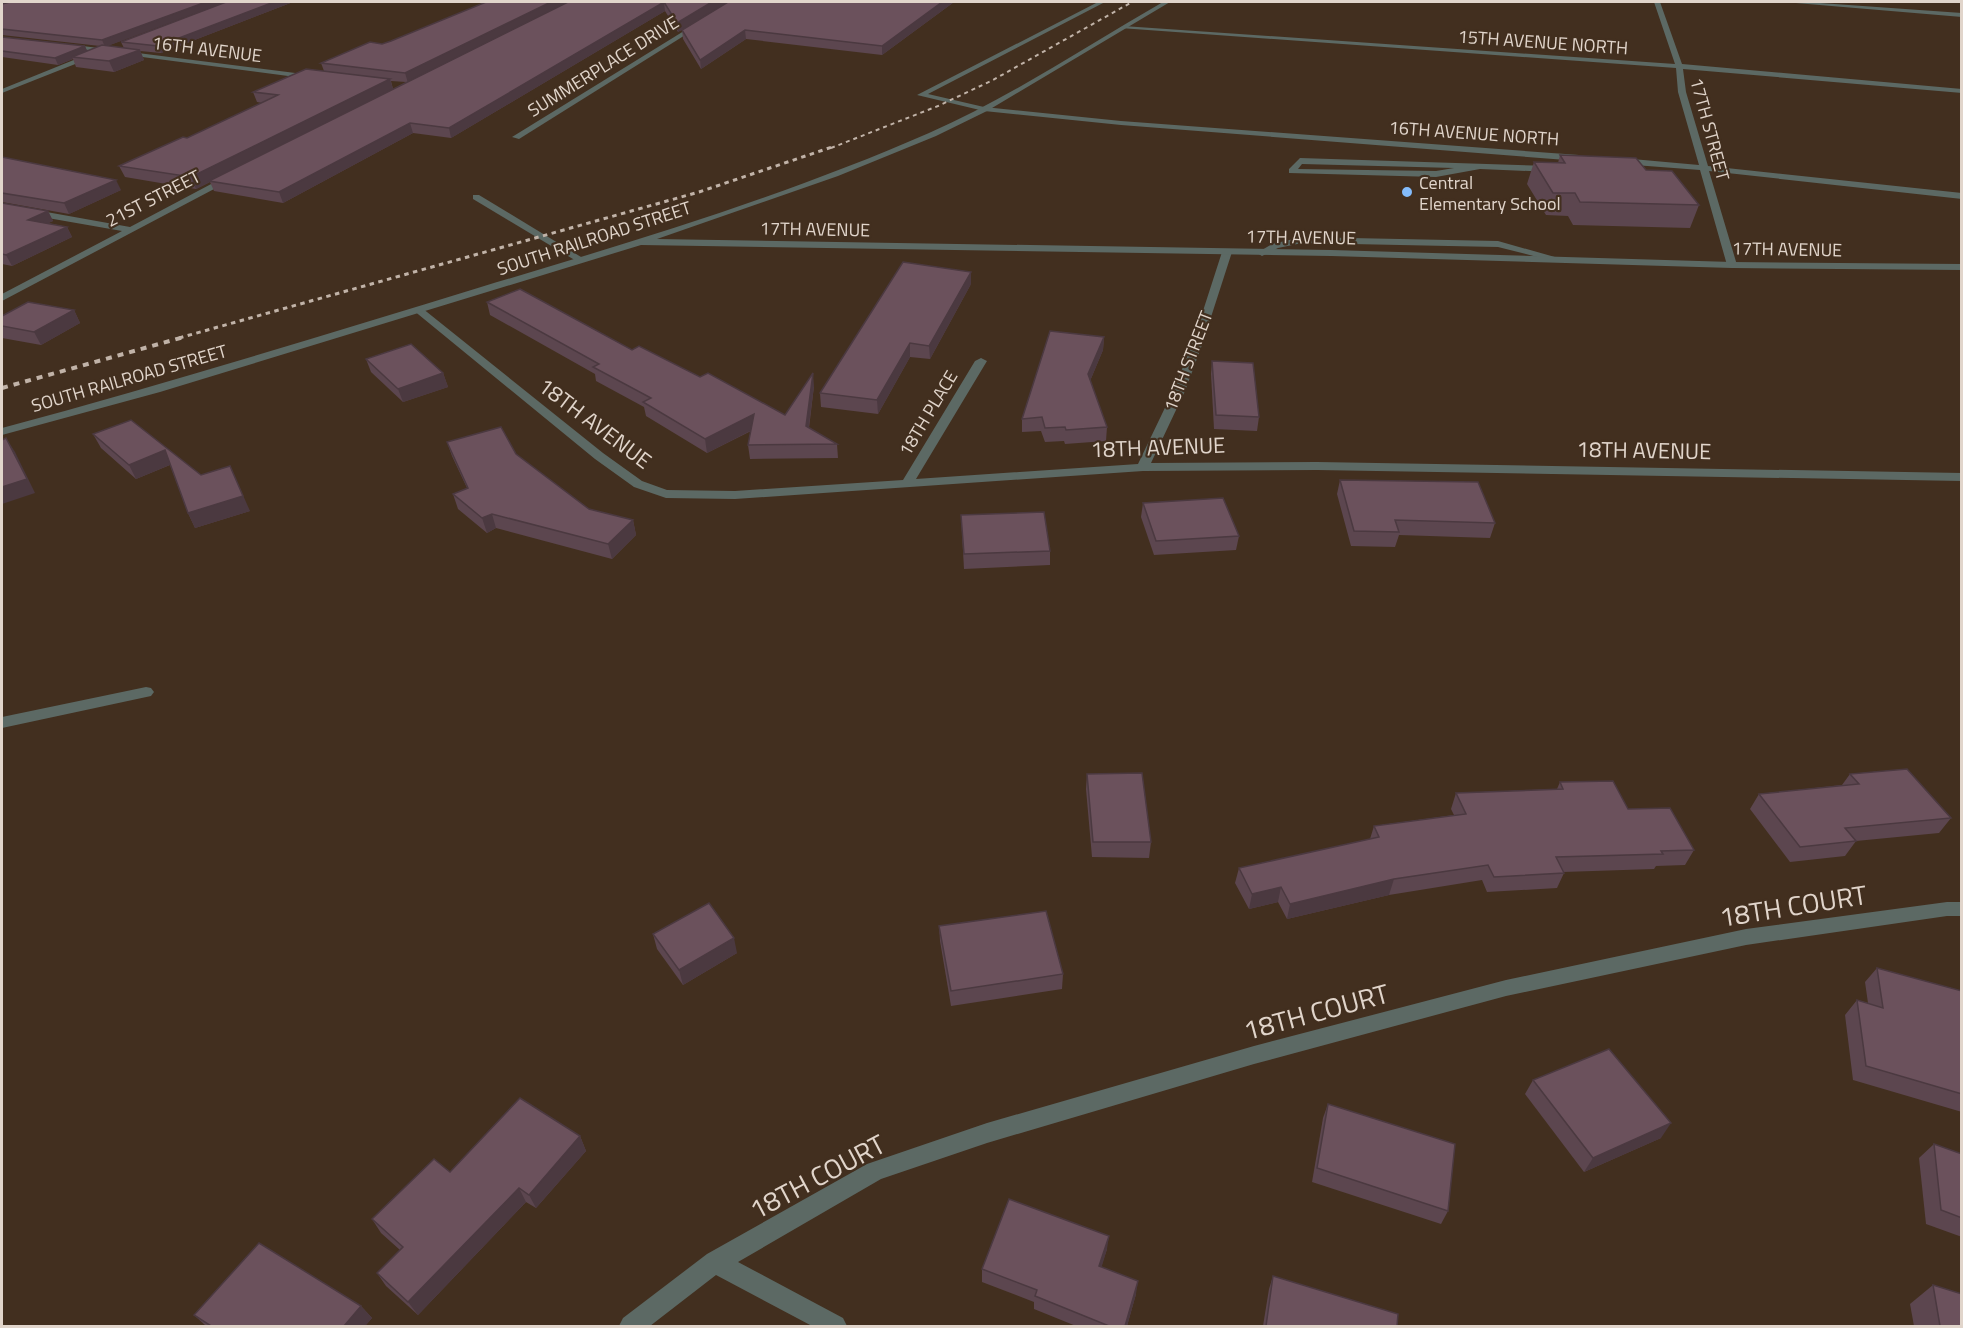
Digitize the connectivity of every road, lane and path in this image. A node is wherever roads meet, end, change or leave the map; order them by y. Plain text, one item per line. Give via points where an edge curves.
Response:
1 (735, 2) edge
2 (1102, 2) edge
3 (1167, 2) edge
4 (1658, 2) edge
5 (1787, 2) edge
6 (1962, 15) edge
7 (1123, 28) junction
8 (125, 43) edge
9 (59, 45) edge
10 (104, 51) junction
11 (1678, 66) junction
12 (318, 78) edge
13 (2, 92) edge
14 (1962, 92) edge
15 (984, 109) junction
16 (516, 137) dead end
17 (1615, 160) edge
18 (1479, 167) junction
19 (1706, 168) junction
20 (235, 175) edge
21 (1962, 196) edge
22 (476, 197) dead end
23 (2, 207) edge
24 (128, 230) junction
25 (640, 242) junction
26 (1227, 252) junction
27 (581, 260) junction
28 (1732, 265) junction
29 (1962, 267) edge
30 (2, 298) edge
31 (418, 310) junction
32 (981, 361) dead end
33 (2, 432) edge
34 (1143, 466) junction
35 (1962, 477) edge
36 (906, 483) junction
37 (146, 692) dead end
38 (2, 723) edge
39 (1962, 909) edge
40 (715, 1262) junction
41 (631, 1326) edge
42 (835, 1326) edge

1 - 16 street, SUMMERPLACE DRIVE
2 - 15 street via 921,95
3 - 7 street, SOUTH RAILROAD STREET
4 - 11 street, 17TH STREET
5 - 6 street
7 - 11 street, 15TH AVENUE NORTH
7 - 15 street, SOUTH RAILROAD STREET
8 - 10 street
9 - 10 street, 16TH AVENUE
10 - 12 street, 16TH AVENUE
10 - 13 street
11 - 14 street, 15TH AVENUE NORTH
11 - 19 street, 17TH STREET via 1682,92
15 - 18 street, 16TH AVENUE NORTH via 1592,159 1553,169
15 - 25 street, SOUTH RAILROAD STREET via 836,174
17 - 19 street
18 - 18 street via 1300,161 1292,171 1436,174
19 - 21 street
19 - 28 street, 17TH STREET
20 - 24 street, 21ST STREET
22 - 27 street
23 - 24 street
24 - 30 street, 21ST STREET
25 - 26 street, 17TH AVENUE
25 - 27 street, SOUTH RAILROAD STREET
26 - 28 street, 17TH AVENUE
26 - 34 street, 18TH STREET via 1197,345
27 - 31 street, SOUTH RAILROAD STREET
28 - 29 street, 17TH AVENUE
31 - 33 street, SOUTH RAILROAD STREET via 156,390
31 - 36 street, 18TH AVENUE via 599,456 638,484 666,494 700,496
32 - 36 street, 18TH PLACE
34 - 35 street, 18TH AVENUE
34 - 36 street, 18TH AVENUE
37 - 38 street
39 - 40 street, 18TH COURT via 1746,937 1506,988 1254,1055 987,1133 875,1171
40 - 41 street
40 - 42 street

